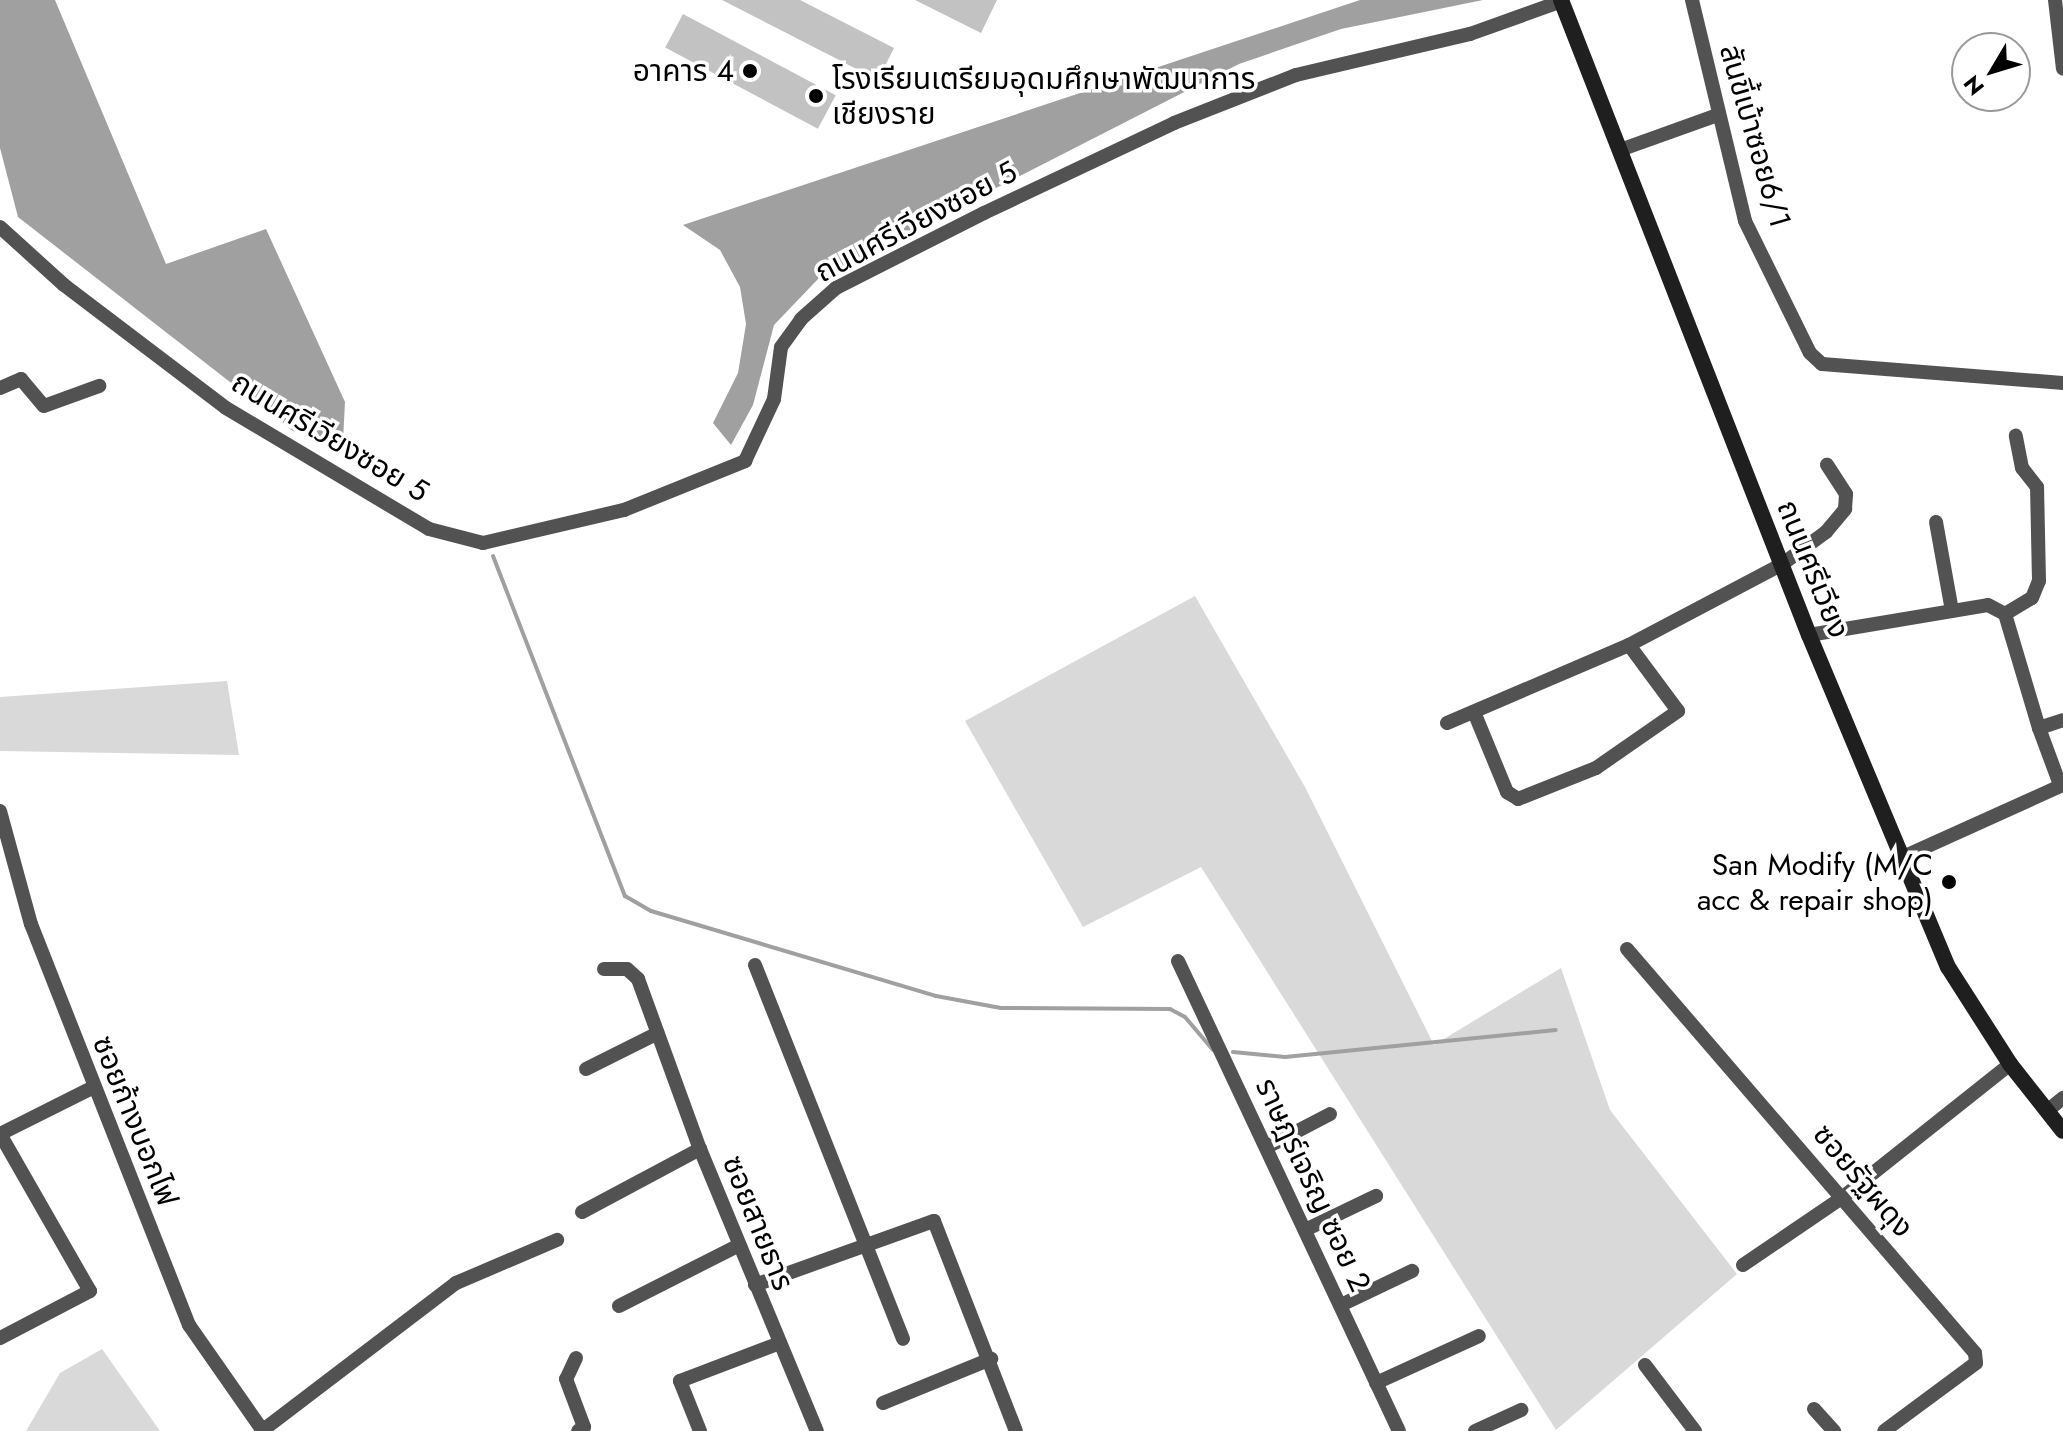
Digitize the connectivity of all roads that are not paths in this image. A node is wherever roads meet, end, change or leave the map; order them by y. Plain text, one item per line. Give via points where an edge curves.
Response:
1 (1562, 0) edge
2 (1692, 0) edge
3 (2055, 0) edge
4 (2063, 69) edge
5 (1718, 115) junction
6 (1620, 150) junction
7 (0, 227) edge
8 (2063, 383) edge
9 (99, 386) dead end
10 (0, 388) edge
11 (2016, 436) dead end
12 (1827, 465) dead end
13 (1936, 522) dead end
14 (1781, 565) junction
15 (1952, 611) junction
16 (2005, 614) junction
17 (1809, 635) junction
18 (1629, 645) junction
19 (1474, 712) junction
20 (2063, 720) edge
21 (1447, 723) dead end
22 (2039, 728) junction
23 (2061, 783) edge
24 (0, 811) edge
25 (1901, 858) junction
26 (1627, 949) dead end
27 (1178, 961) dead end
28 (755, 965) dead end
29 (604, 969) dead end
30 (658, 1033) junction
31 (2010, 1064) junction
32 (586, 1069) dead end
33 (92, 1088) junction
34 (2063, 1098) edge
35 (2047, 1111) junction
36 (1330, 1114) dead end
37 (2063, 1131) edge
38 (0, 1134) edge
39 (1267, 1147) junction
40 (700, 1149) junction
41 (1376, 1196) dead end
42 (1843, 1197) junction
43 (582, 1212) dead end
44 (1305, 1230) junction
45 (557, 1240) dead end
46 (739, 1245) junction
47 (866, 1245) junction
48 (1743, 1265) dead end
49 (1412, 1271) dead end
50 (755, 1285) junction
51 (1341, 1305) junction
52 (619, 1306) dead end
53 (1479, 1336) dead end
54 (0, 1337) edge
55 (903, 1339) dead end
56 (780, 1343) junction
57 (576, 1358) dead end
58 (991, 1359) junction
59 (1645, 1365) dead end
60 (1376, 1383) junction
61 (883, 1403) dead end
62 (1814, 1409) dead end
63 (1521, 1410) dead end
64 (263, 1431) edge
65 (578, 1431) edge
66 (700, 1431) edge
67 (817, 1431) edge
68 (1016, 1431) edge
69 (1399, 1431) edge
70 (1475, 1431) edge
71 (1695, 1431) edge
72 (1834, 1431) edge
73 (1884, 1431) edge

1 - 6 main road, ถนนศรีเวียง
1 - 7 street, ถนนศรีเวียงซอย 5 via 1470,34 1296,75 1174,123 971,220 836,288 801,319 781,347 774,399 745,461 624,510 483,543 429,529 226,408 64,285
2 - 5 street, สันขี้เบ้าซอย6/1
3 - 4 street
5 - 6 street
5 - 8 street, สันขี้เบ้าซอย6/1 via 1745,221 1810,353 1822,364
6 - 14 main road, ถนนศรีเวียง
9 - 10 street via 44,406 21,379
11 - 16 street via 2022,468 2037,487 2039,581 2032,598
12 - 14 street via 1846,494 1845,509 1826,532
13 - 15 street
14 - 17 main road, ถนนศรีเวียง
14 - 18 street
15 - 16 street via 1988,605
15 - 17 street
16 - 22 street
17 - 25 main road, ถนนศรีเวียง
18 - 19 street
18 - 19 street via 1678,711 1596,768 1518,799 1507,792
19 - 21 street
20 - 22 street
22 - 23 street
23 - 25 street
24 - 33 street, ซอยก้างบอกไฟ via 31,924
25 - 31 main road, ถนนศรีเวียง via 1948,967
26 - 42 street, ซอยรัฐผดุง
27 - 39 street, ราษฎร์เจริญ ซอย 2
28 - 47 street
29 - 30 street, ซอยสายธาร via 627,969 638,979
30 - 32 street
30 - 40 street, ซอยสายธาร
31 - 35 main road, ถนนศรีเวียง
31 - 42 street
33 - 38 street
33 - 64 street, ซอยก้างบอกไฟ via 189,1325
34 - 35 street
35 - 37 main road, ถนนศรีเวียง
36 - 39 street
38 - 54 street via 90,1291
39 - 44 street, ราษฎร์เจริญ ซอย 2
40 - 43 street
40 - 46 street, ซอยสายธาร
41 - 44 street
42 - 48 street
42 - 73 street, ซอยรัฐผดุง via 1975,1353 1976,1363
44 - 51 street, ราษฎร์เจริญ ซอย 2
45 - 64 street via 479,1269
46 - 50 street, ซอยสายธาร
46 - 52 street
47 - 50 street
47 - 55 street
47 - 58 street via 934,1221
49 - 51 street
50 - 56 street, ซอยสายธาร
51 - 60 street, ราษฎร์เจริญ ซอย 2
53 - 60 street
56 - 66 street via 680,1381
56 - 67 street, ซอยสายธาร
57 - 65 street via 566,1379 584,1427
58 - 61 street
58 - 68 street
59 - 71 street
60 - 69 street, ราษฎร์เจริญ ซอย 2
62 - 72 street
63 - 70 street

